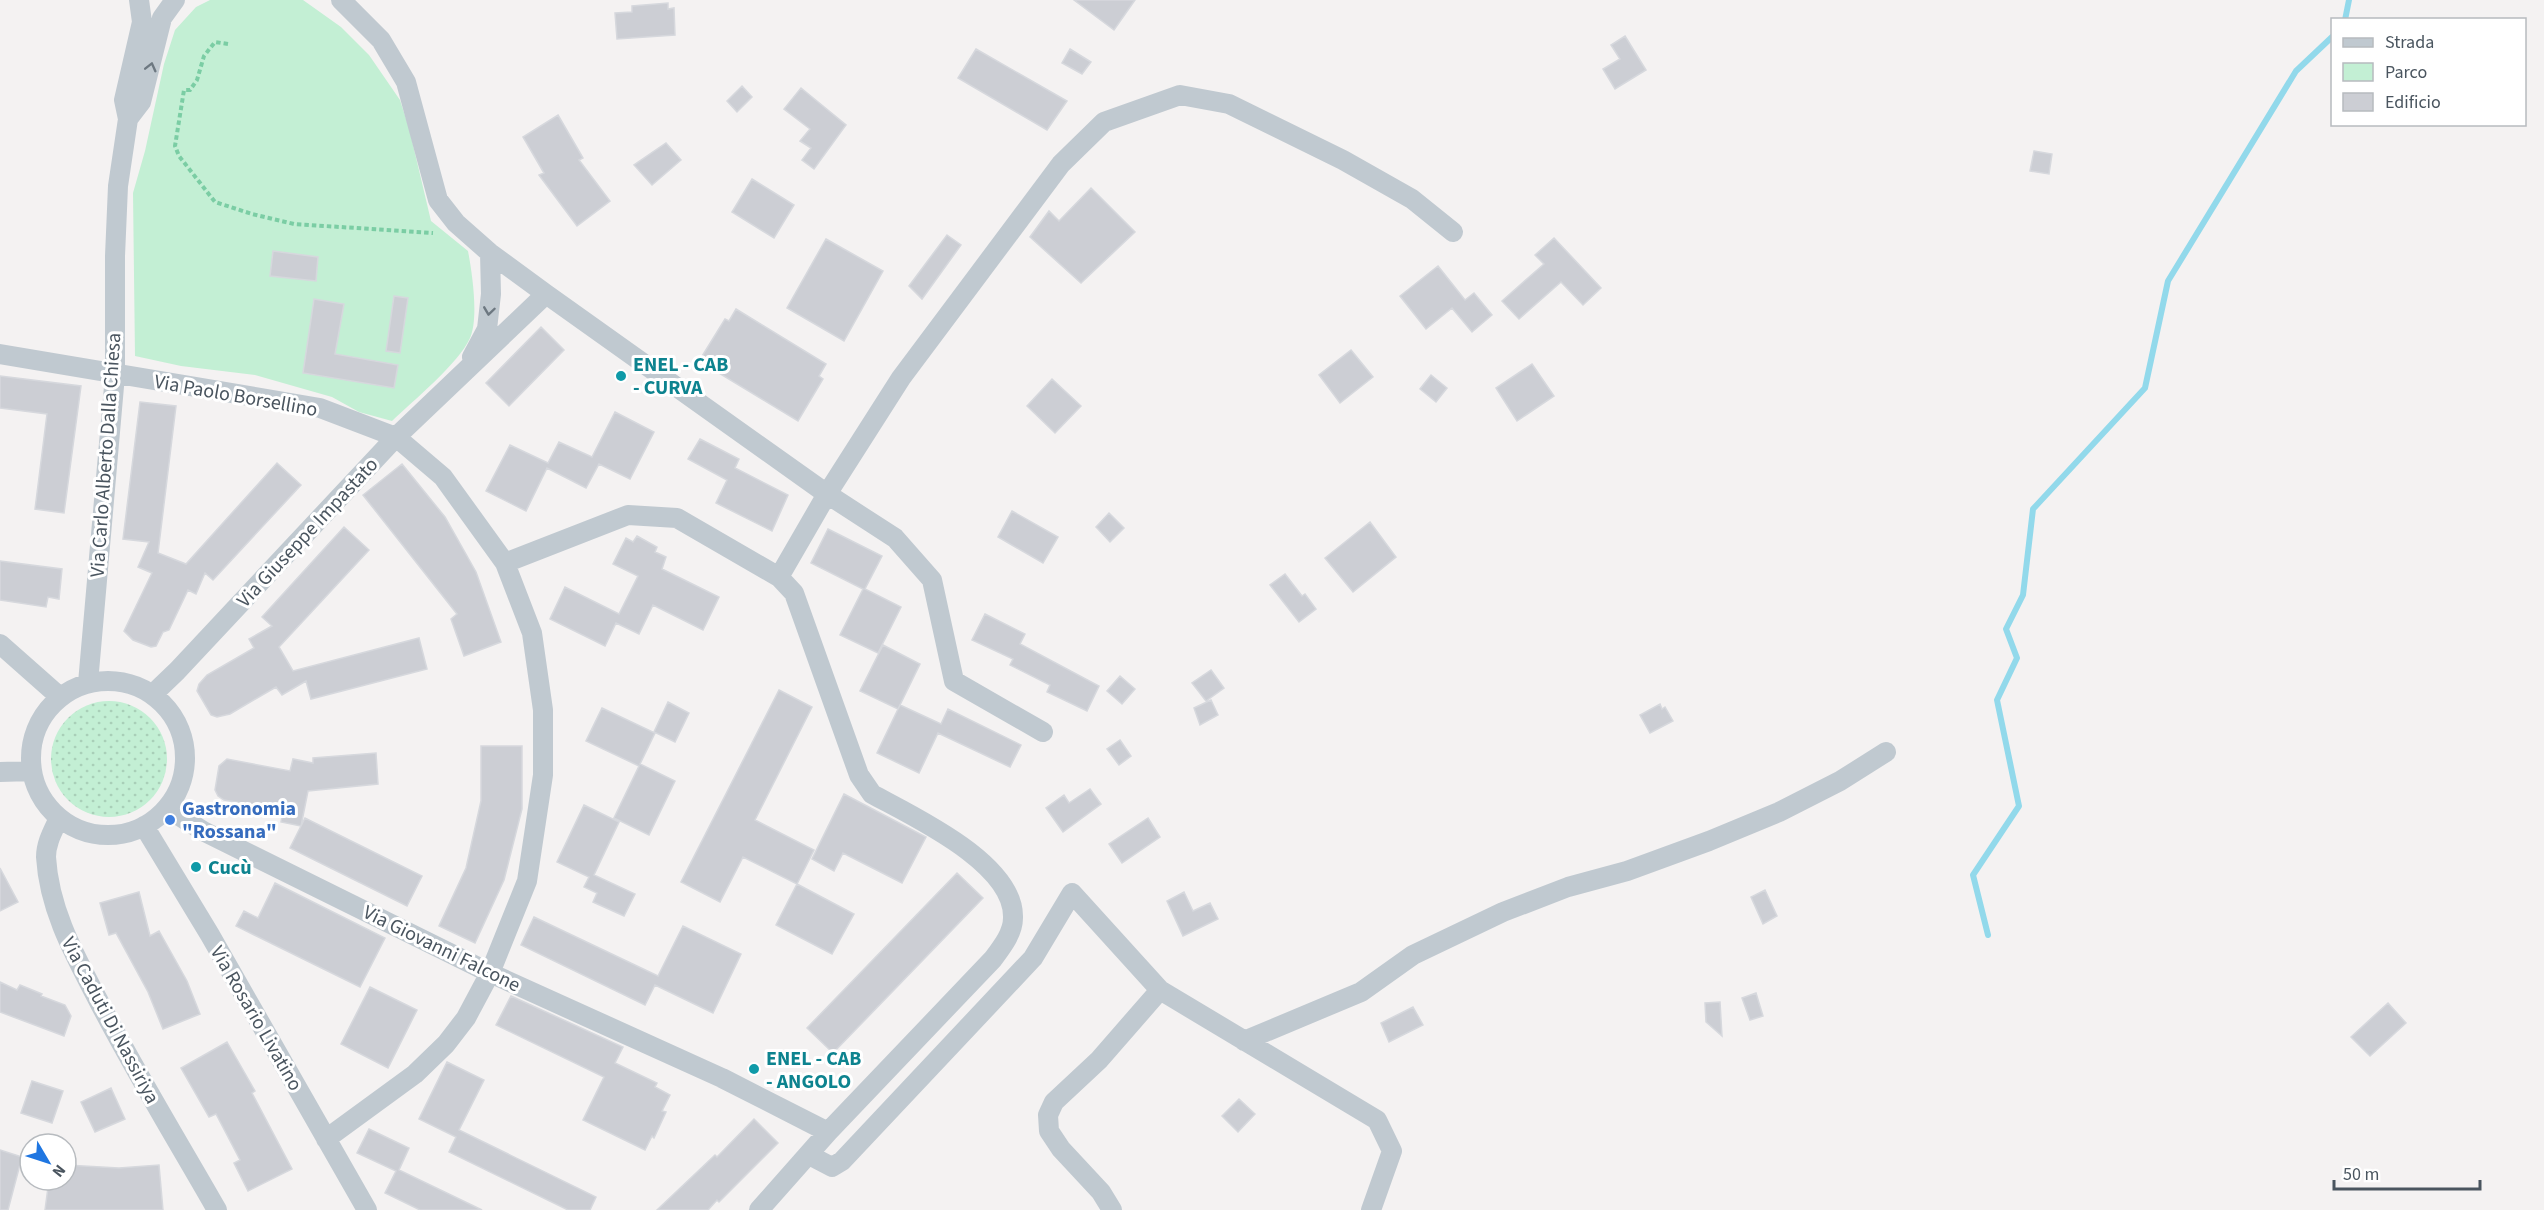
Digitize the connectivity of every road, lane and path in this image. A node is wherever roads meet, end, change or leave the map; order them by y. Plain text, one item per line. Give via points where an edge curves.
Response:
1 (139, 0) edge
2 (175, 0) edge
3 (341, 0) edge
4 (228, 44) dead end
5 (128, 119) junction
6 (1453, 232) dead end
7 (433, 233) dead end
8 (490, 253) junction
9 (546, 294) junction
10 (0, 354) edge
11 (464, 373) junction
12 (116, 375) junction
13 (396, 437) junction
14 (827, 495) junction
15 (505, 563) junction
16 (779, 577) junction
17 (0, 644) edge
18 (87, 683) junction
19 (153, 694) junction
20 (60, 697) junction
21 (1043, 732) dead end
22 (1886, 752) dead end
23 (32, 771) junction
24 (0, 772) edge
25 (167, 808) junction
26 (59, 818) junction
27 (144, 826) junction
28 (490, 973) junction
29 (1160, 990) junction
30 (1244, 1041) junction
31 (828, 1132) junction
32 (326, 1139) junction
33 (809, 1155) junction
34 (217, 1210) edge
35 (367, 1210) edge
36 (759, 1210) edge
37 (1112, 1210) edge
38 (1371, 1210) edge

1 - 5 street, Via Carlo Alberto Dalla Chiesa via 142,22 124,100
5 -> 2 street, Via Carlo Alberto Dalla Chiesa via 141,102 162,18
3 - 8 street via 381,40 406,82 438,200 456,223
4 - 7 path via 215,42 204,56 197,80 190,90 184,90 175,146 178,156 215,202 294,224
5 - 12 street, Via Carlo Alberto Dalla Chiesa via 118,186
6 - 14 street via 1412,199 1229,104 1180,95 1104,122 1061,165 901,378
8 - 9 street
8 -> 11 street, Via Giuseppe Impastato via 487,329
9 - 11 street, Via Giuseppe Impastato
9 - 14 street
10 - 12 street, Via Paolo Borsellino
11 - 13 street, Via Giuseppe Impastato
12 - 13 street, Via Paolo Borsellino via 320,408
12 - 18 street, Via Carlo Alberto Dalla Chiesa
13 - 15 street, Via Paolo Borsellino via 443,477
13 - 19 street, Via Giuseppe Impastato
14 - 16 street
14 - 21 street via 895,538 932,580 954,681
15 - 16 street via 628,515 638,515 677,518
15 - 28 street, Via Paolo Borsellino via 532,633 543,710 543,775 526,881
16 - 31 street via 794,593 865,785 872,794 972,853 1009,896 1013,918 1006,940 993,959
17 - 20 street
18 - 19 street via 110,680 132,684
18 - 20 street
19 - 25 street via 180,727 185,748 185,770 179,790
20 - 23 street via 38,726 32,743
22 - 30 street via 1840,781 1729,833 1627,871 1568,887 1466,929 1413,955 1361,992
23 - 24 street
23 - 26 street via 46,805
25 - 27 street
25 - 28 street, Via Giovanni Falcone via 203,831
26 - 27 street via 75,828 110,836
26 - 34 street, Via Caduti Di Nassiriya via 46,856 52,895 64,933 114,1030
27 - 32 street, Via Rosario Livatino
28 - 31 street, Via Giovanni Falcone via 722,1078
28 - 32 street, Via Paolo Borsellino via 466,1018 446,1044 415,1074
29 - 30 street
29 - 33 street via 1072,893 1033,958 842,1161 832,1167
29 - 37 street via 1099,1060 1054,1102 1048,1115 1049,1131 1061,1149 1101,1192
30 - 38 street via 1377,1120 1392,1151
31 - 33 street
32 - 35 street, Via Rosario Livatino
33 - 36 street

